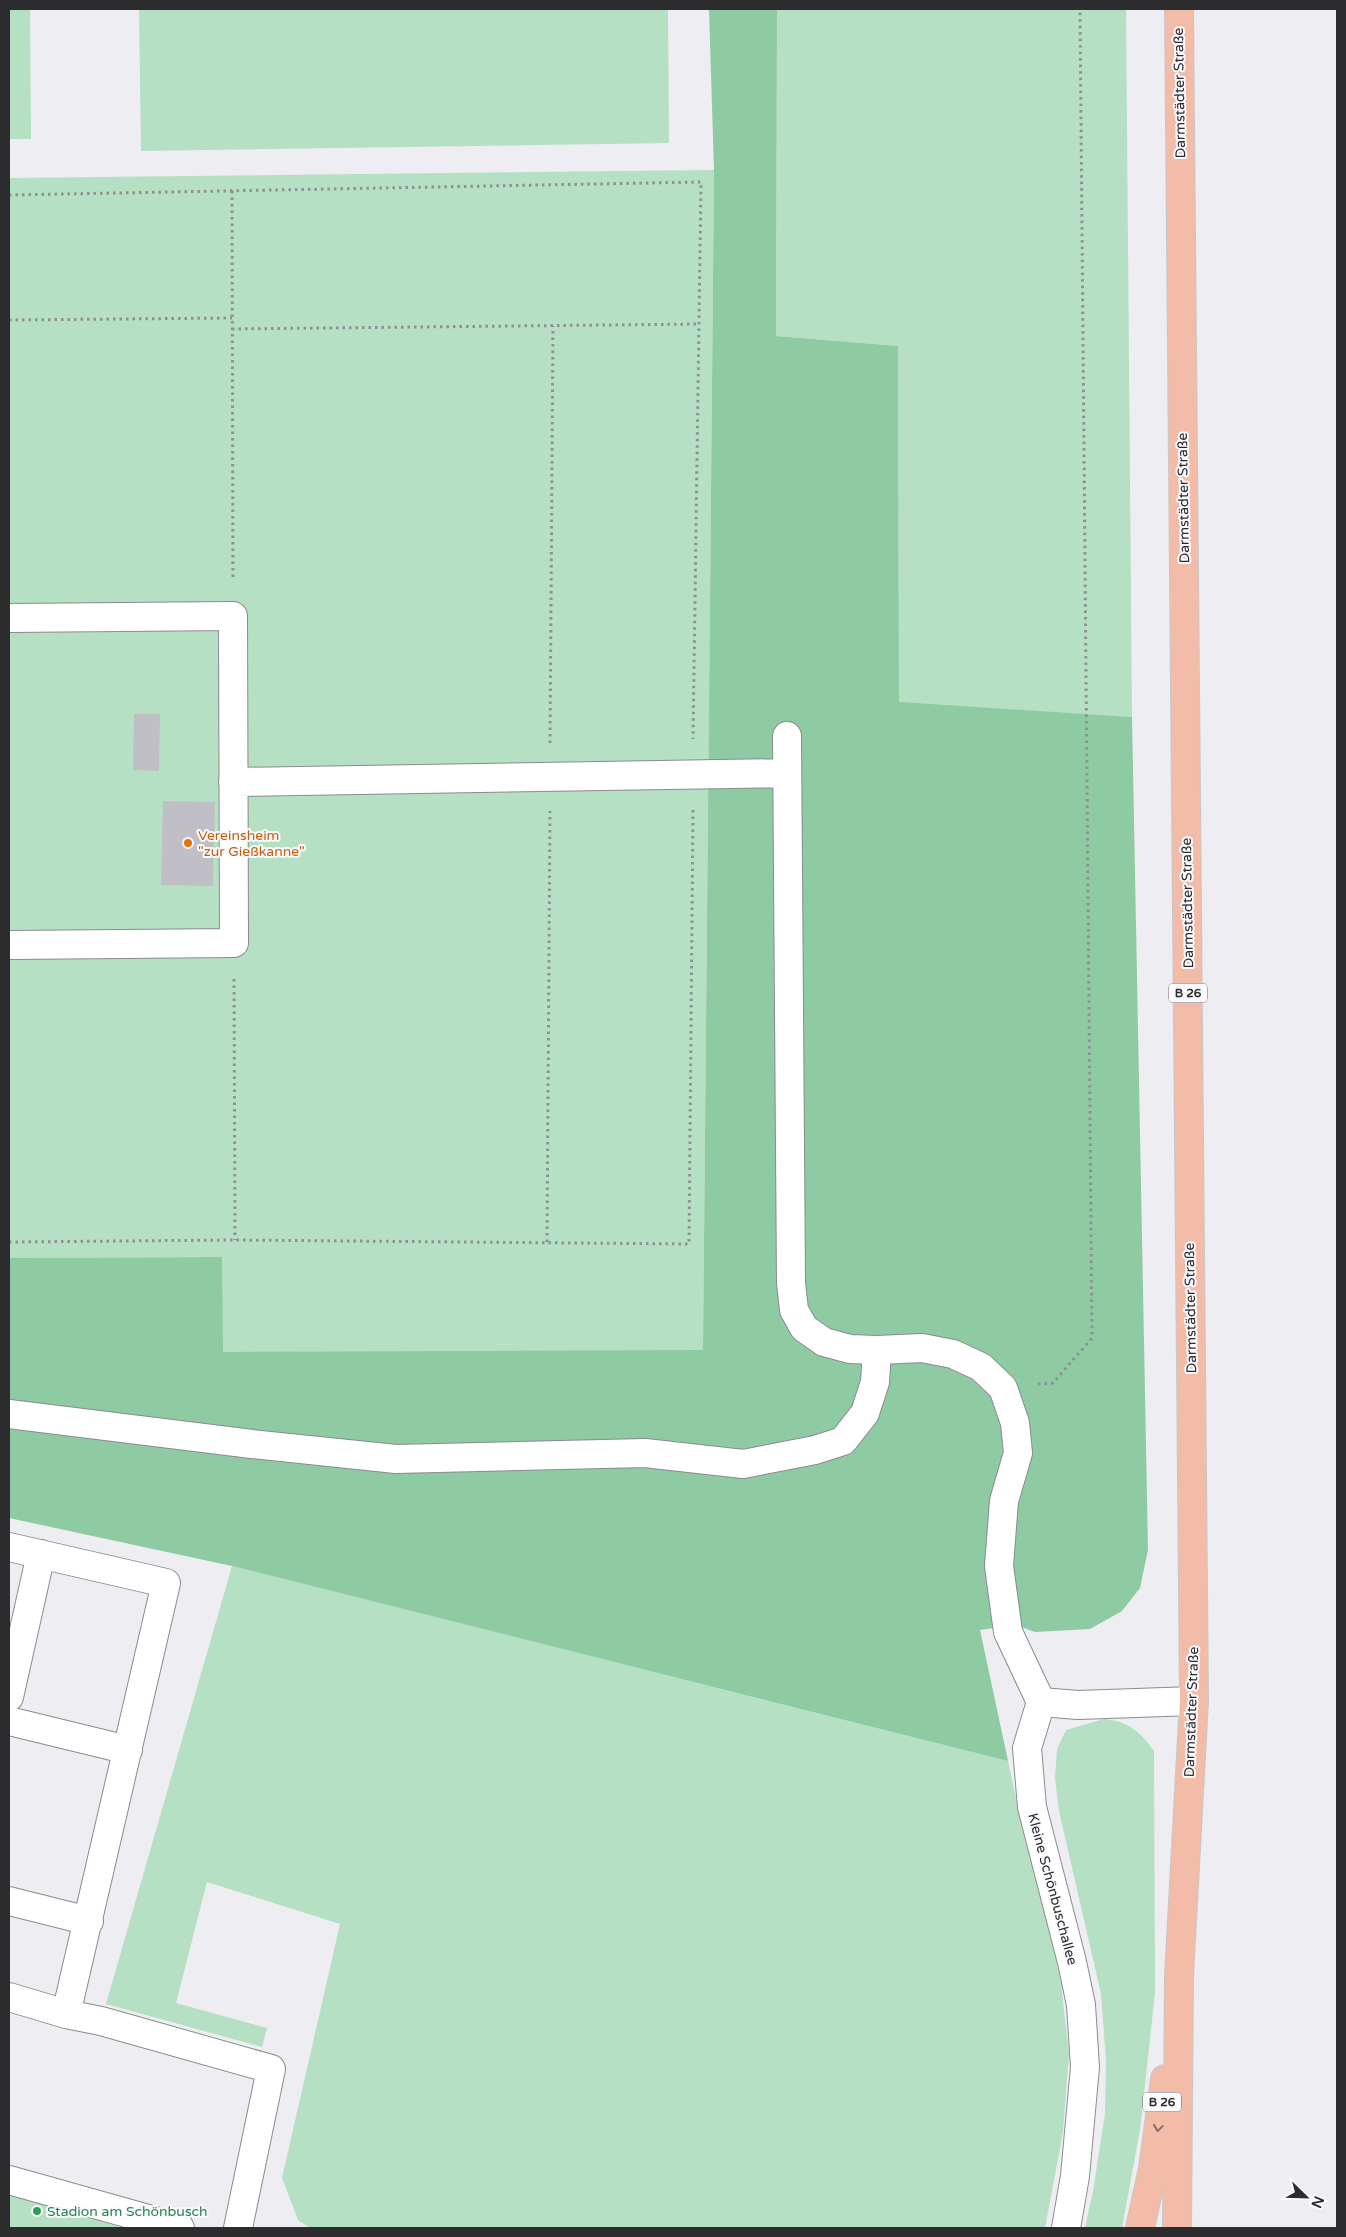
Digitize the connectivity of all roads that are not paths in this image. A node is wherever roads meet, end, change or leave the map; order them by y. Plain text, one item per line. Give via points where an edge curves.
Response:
1 (1179, 9) edge
2 (9, 618) edge
3 (787, 736) dead end
4 (788, 773) junction
5 (233, 782) junction
6 (9, 946) edge
7 (877, 1350) junction
8 (9, 1414) edge
9 (9, 1547) edge
10 (41, 1554) junction
11 (9, 1696) edge
12 (1194, 1701) junction
13 (1041, 1702) junction
14 (9, 1721) edge
15 (128, 1750) junction
16 (9, 1901) edge
17 (89, 1920) junction
18 (1179, 1976) junction
19 (9, 1997) edge
20 (66, 2014) junction
21 (9, 2180) edge
22 (180, 2228) edge
23 (238, 2228) edge
24 (1066, 2228) edge
25 (1140, 2228) edge
26 (1178, 2228) edge

1 - 12 main road, Darmstädter Straße / B 26
2 - 5 street via 233,616
3 - 4 street
4 - 5 street
4 - 7 street via 791,1273 794,1310 804,1328 824,1342 850,1349
5 - 6 street via 234,943
7 - 8 street via 875,1382 865,1413 842,1440 815,1450 743,1464 645,1453 396,1459
7 - 13 street via 922,1348 953,1354 981,1367 1003,1388 1015,1423 1018,1453 1004,1501 998,1566 1008,1632
9 - 10 street
10 - 11 street
10 - 15 street via 166,1583
12 - 13 street via 1078,1705
12 - 18 main road, Darmstädter Straße / B 26
13 - 24 street, Kleine Schönbuschallee via 1027,1748 1032,1807 1081,2005 1085,2068 1076,2176
14 - 15 street
15 - 17 street
16 - 17 street
17 - 20 street
18 -> 25 main road, Darmstädter Straße / B 26 via 1153,2169
18 - 26 main road, Darmstädter Straße / B 26
19 - 20 street
20 - 23 street via 271,2069
21 - 22 street

